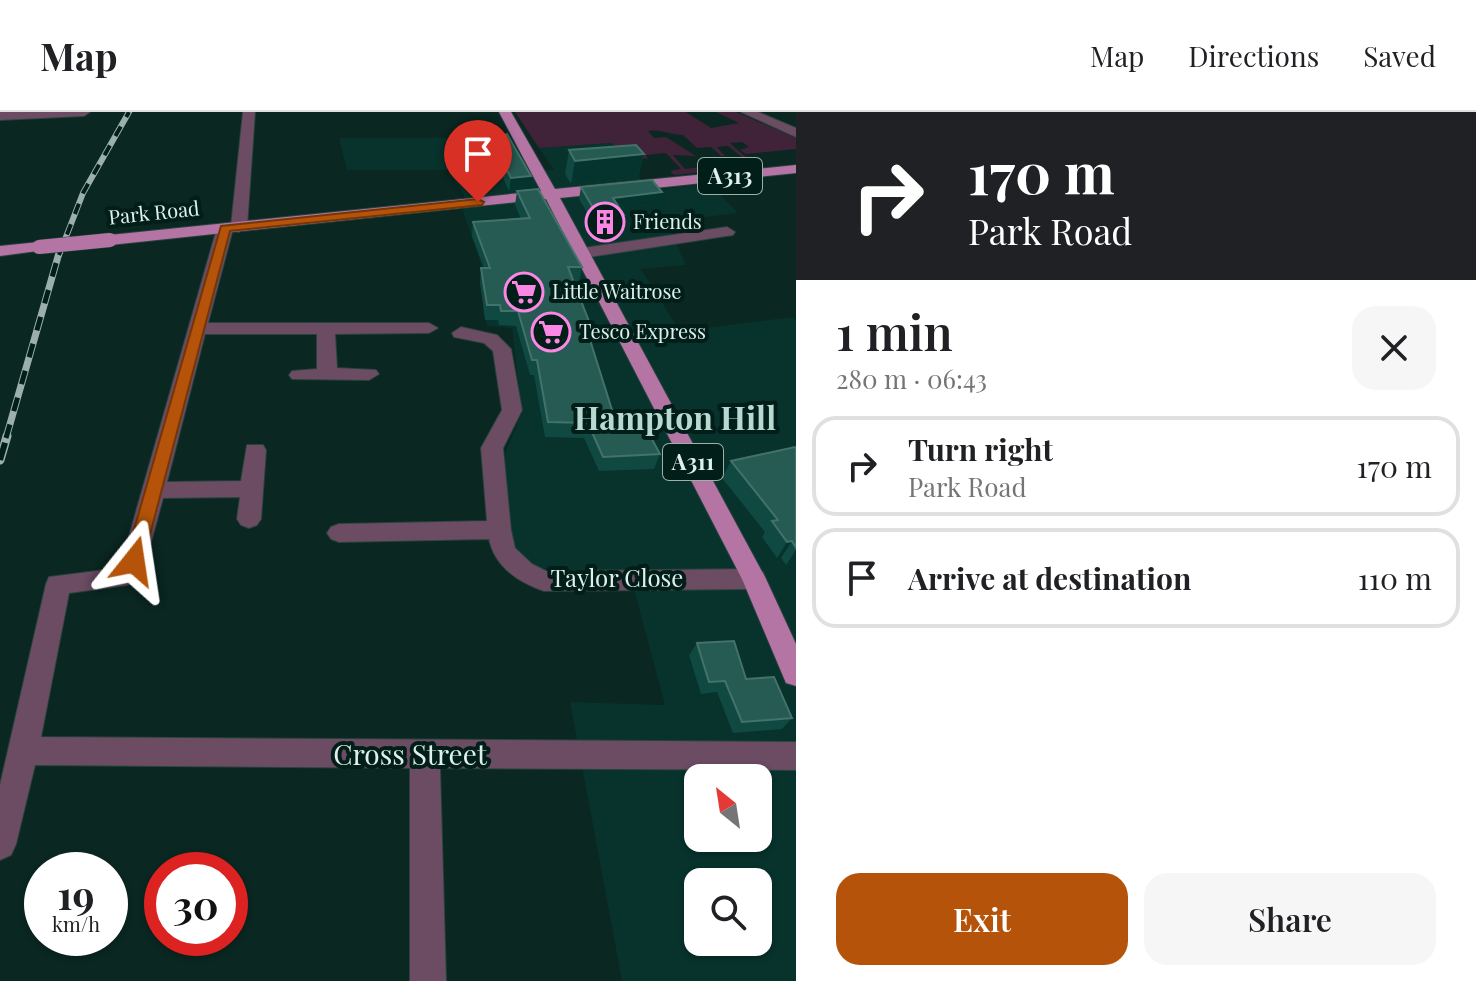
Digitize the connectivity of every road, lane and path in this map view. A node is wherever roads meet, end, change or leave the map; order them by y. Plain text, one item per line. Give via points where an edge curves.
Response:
1 (84, 112) edge
2 (249, 112) edge
3 (505, 112) edge
4 (747, 112) edge
5 (1, 118) edge
6 (796, 133) edge
7 (796, 169) edge
8 (551, 195) junction
9 (232, 228) junction
10 (727, 232) dead end
11 (0, 251) edge
12 (583, 253) junction
13 (326, 328) junction
14 (429, 328) dead end
15 (197, 329) junction
16 (461, 333) dead end
17 (327, 374) junction
18 (369, 374) dead end
19 (299, 375) dead end
20 (255, 450) dead end
21 (251, 489) junction
22 (152, 490) junction
23 (249, 519) dead end
24 (499, 530) junction
25 (339, 533) dead end
26 (754, 579) junction
27 (796, 674) edge
28 (24, 751) junction
29 (425, 755) junction
30 (796, 756) edge
31 (0, 844) edge
32 (428, 981) edge

1 - 5 street
2 - 9 street
3 - 8 main road, A311
4 - 6 street
7 - 8 main road, A313
8 - 9 main road, Park Road / A313
8 - 12 main road, A311
9 - 11 main road, Park Road / A313, bridge
9 - 15 street
10 - 12 street
12 - 26 main road, A311
13 - 14 street
13 - 15 street
13 - 17 street
15 - 22 street
16 - 24 street, Taylor Close via 490,339 502,349 512,410 492,448
17 - 18 street
17 - 19 street
20 - 21 street
21 - 22 street
21 - 23 street
22 - 28 street via 134,561 119,578 58,584
24 - 25 street
24 - 26 street, Taylor Close via 504,552 523,571 544,581
26 - 27 main road, A311
28 - 29 street, Cross Street
28 - 31 street
29 - 30 street, Cross Street
29 - 32 street

